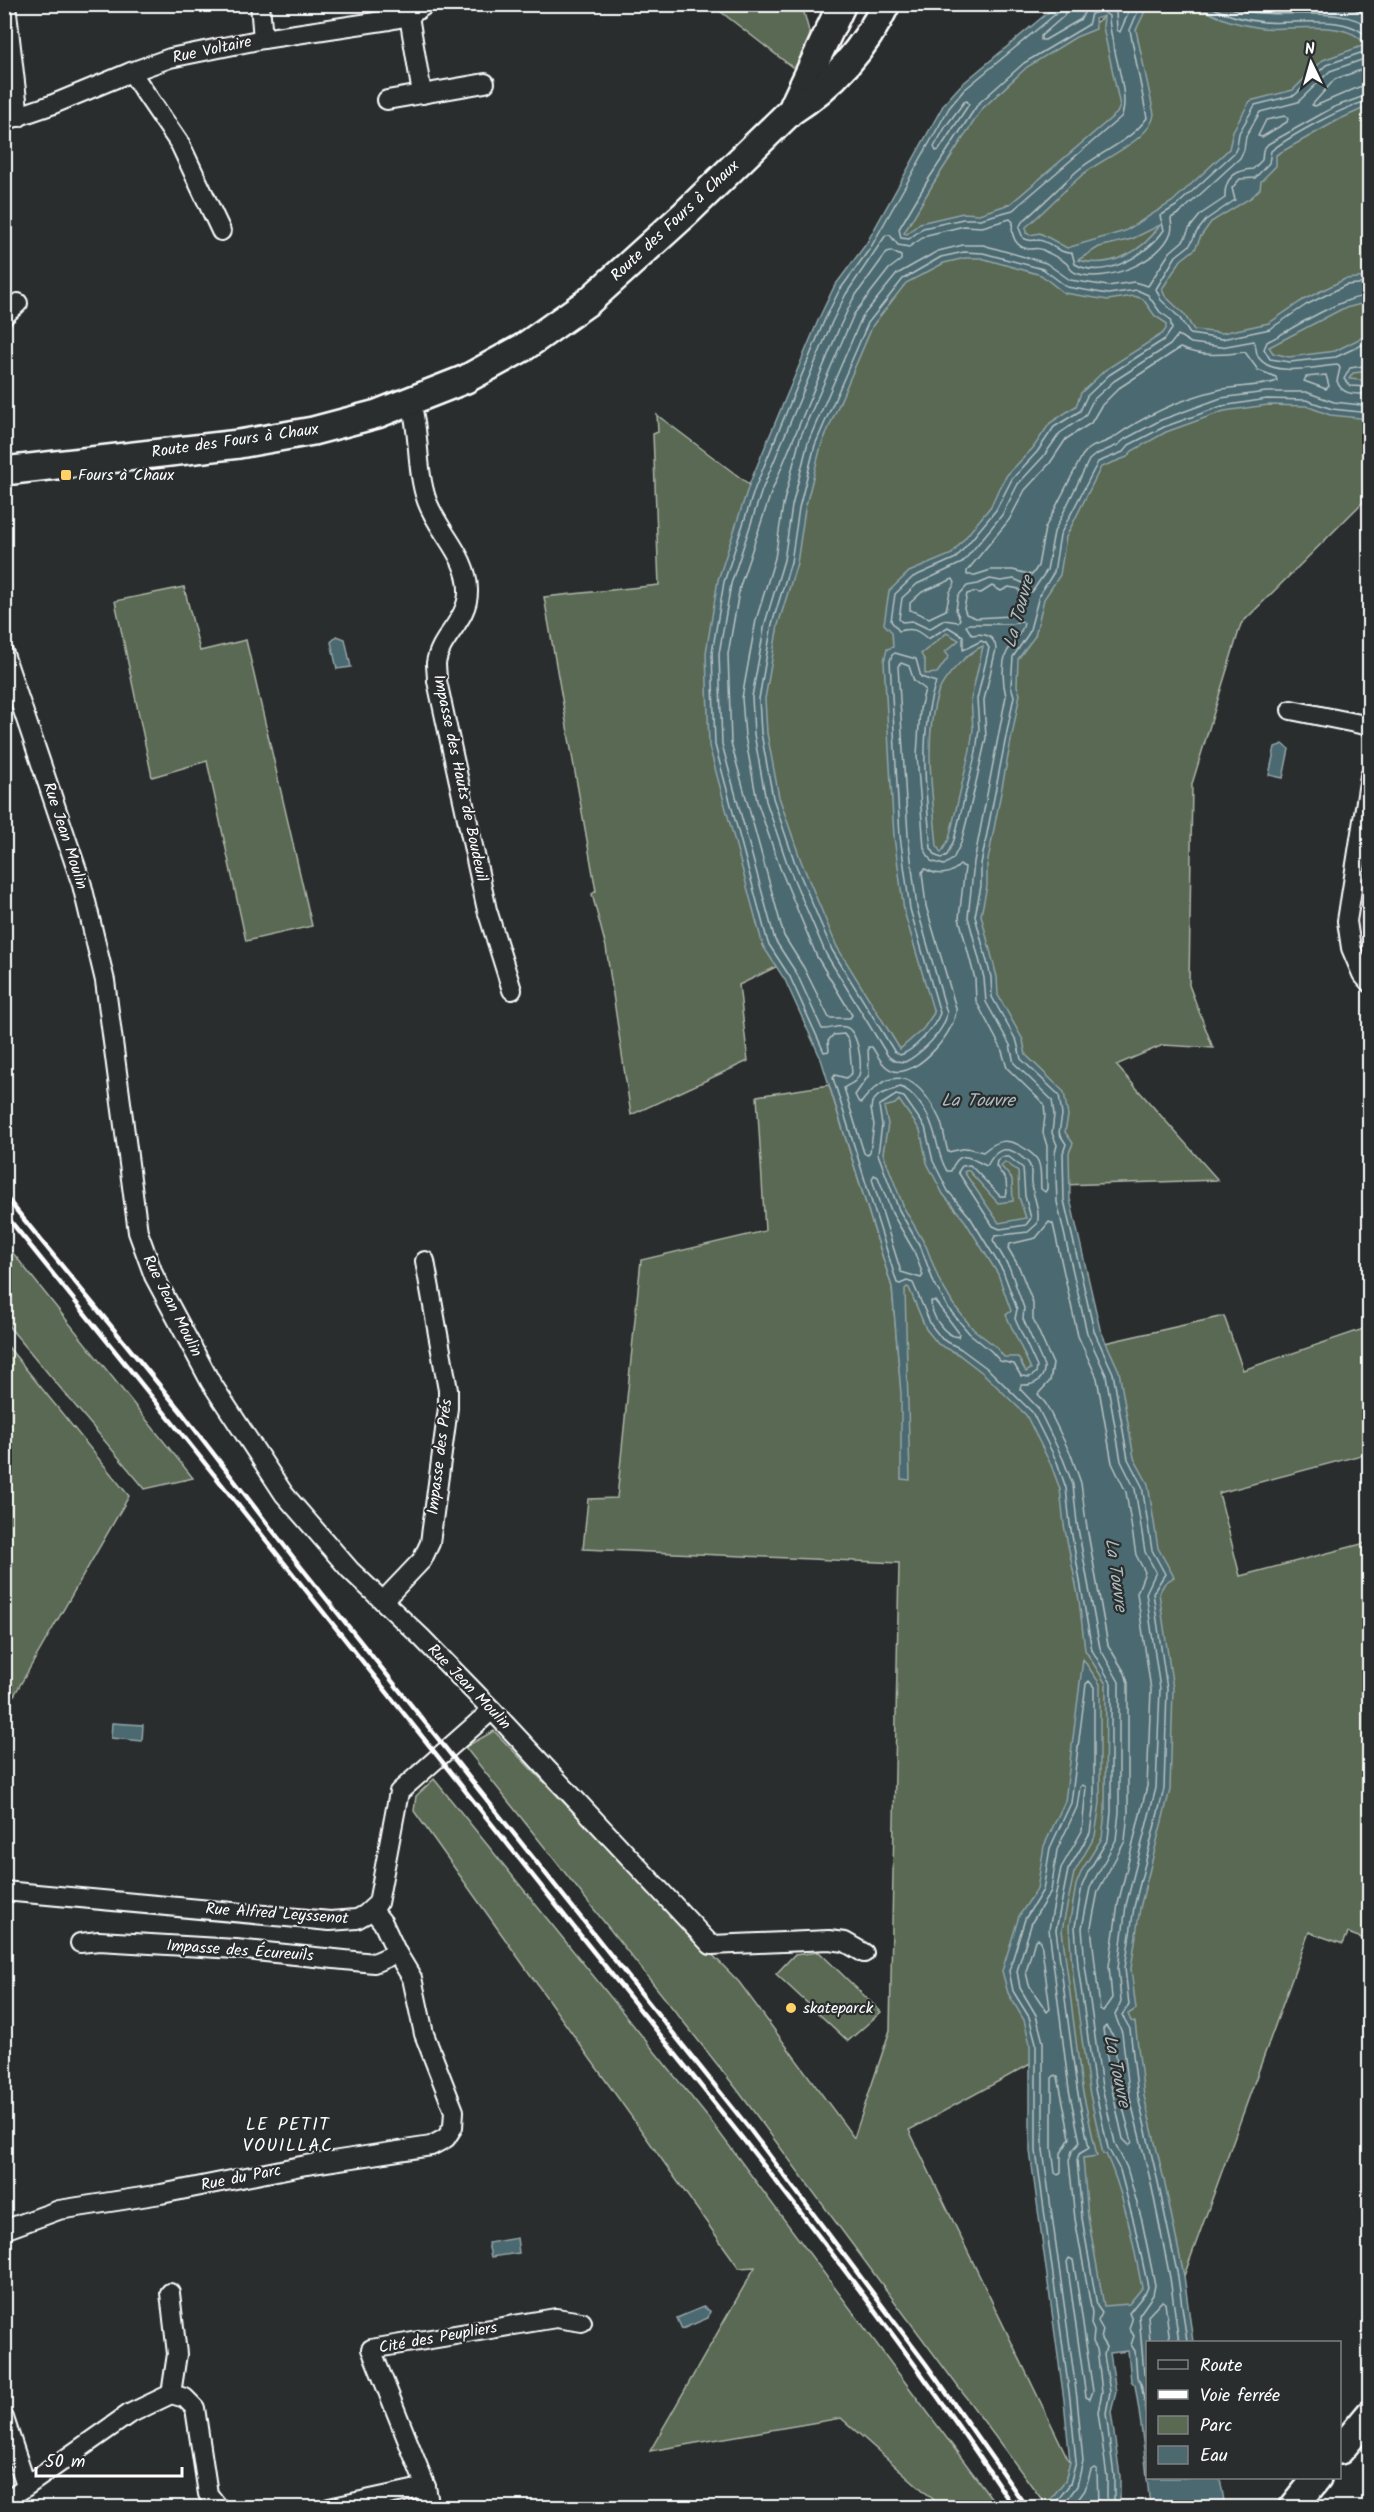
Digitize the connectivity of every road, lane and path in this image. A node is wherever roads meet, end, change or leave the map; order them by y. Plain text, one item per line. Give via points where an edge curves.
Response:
1 (6, 4) edge
2 (260, 4) edge
3 (426, 4) edge
4 (842, 4) edge
5 (886, 4) edge
6 (409, 16) junction
7 (263, 39) junction
8 (131, 72) junction
9 (485, 83) dead end
10 (422, 94) junction
11 (387, 100) dead end
12 (791, 111) junction
13 (12, 119) edge
14 (221, 231) dead end
15 (18, 303) dead end
16 (4, 316) edge
17 (411, 402) junction
18 (4, 471) edge
19 (4, 654) edge
20 (1290, 710) dead end
21 (1370, 726) edge
22 (1370, 776) edge
23 (1370, 982) edge
24 (512, 990) dead end
25 (425, 1261) dead end
26 (382, 1601) junction
27 (492, 1710) junction
28 (4, 1891) edge
29 (372, 1909) junction
30 (80, 1943) dead end
31 (397, 1953) junction
32 (864, 1953) dead end
33 (4, 2230) edge
34 (170, 2293) dead end
35 (582, 2322) dead end
36 (171, 2394) junction
37 (1370, 2414) edge
38 (4, 2418) edge
39 (1341, 2449) edge
40 (1316, 2479) edge
41 (26, 2485) junction
42 (426, 2487) junction
43 (4, 2502) edge
44 (218, 2507) edge
45 (329, 2508) edge
46 (430, 2508) edge
47 (1293, 2508) edge

1 - 13 street
2 - 7 street
3 - 6 street, Rue Voltaire
4 - 12 street, Route des Fours à Chaux
5 - 12 street, Route des Fours à Chaux via 858,51 810,99
6 - 7 street, Rue Voltaire
6 - 10 street
7 - 8 street, Rue Voltaire via 170,58
8 - 13 street, Rue Voltaire
8 - 14 street via 180,144
9 - 10 street
10 - 11 street
12 - 17 street, Route des Fours à Chaux via 589,302 516,352
15 - 16 street
17 - 18 street, Route des Fours à Chaux via 364,418 282,437
17 - 24 street, Impasse des Hauts de Boudeuil via 427,501 466,577 464,612 440,651 437,681 487,910
19 - 26 street, Rue Jean Moulin via 82,885 105,981 142,1247 210,1381 262,1463 304,1518
20 - 21 street
22 - 23 street via 1347,921 1351,948 1362,974
25 - 26 street, Impasse des Prés via 448,1408 430,1543 422,1560
26 - 27 street, Rue Jean Moulin
27 - 29 street, Rue Alfred Leyssenot via 399,1792 380,1896
27 - 32 street, Rue Jean Moulin via 711,1945 829,1940 845,1942
28 - 29 street, Rue Alfred Leyssenot via 330,1921 357,1919
29 - 31 street, Rue du Parc
30 - 31 street, Impasse des Écureuils via 236,1949 374,1963
31 - 33 street, Rue du Parc via 416,1989 424,2034 454,2111 453,2127 446,2138 431,2146 58,2210
34 - 36 street via 177,2354
35 - 42 street, Cité des Peupliers via 556,2318 371,2349
36 - 41 street via 129,2414
36 - 44 street via 185,2398 195,2408 208,2494
37 - 39 street
38 - 41 street
40 - 47 street
41 - 43 street
42 - 45 street
42 - 46 street

